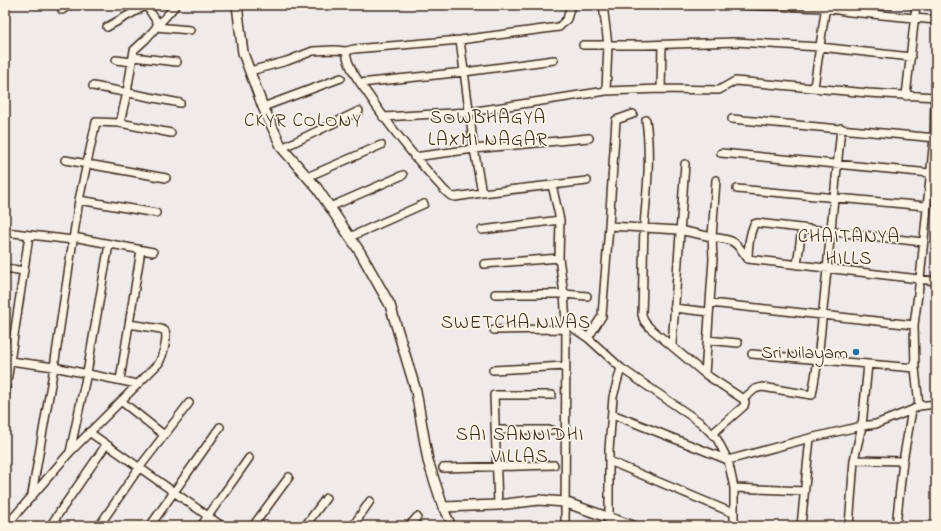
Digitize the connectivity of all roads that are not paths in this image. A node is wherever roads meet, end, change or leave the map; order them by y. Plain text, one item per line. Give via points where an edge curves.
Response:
1 (70, 5) edge
2 (146, 5) edge
3 (176, 5) edge
4 (238, 5) edge
5 (571, 5) edge
6 (603, 5) edge
7 (743, 5) edge
8 (916, 5) edge
9 (755, 6) edge
10 (826, 7) edge
11 (62, 10) dead end
12 (914, 19) junction
13 (936, 20) edge
14 (158, 26) junction
15 (107, 27) dead end
16 (190, 30) dead end
17 (460, 40) junction
18 (583, 45) dead end
19 (608, 45) junction
20 (662, 45) junction
21 (820, 47) junction
22 (346, 51) junction
23 (911, 57) junction
24 (132, 59) junction
25 (116, 60) dead end
26 (554, 60) dead end
27 (177, 62) dead end
28 (250, 71) junction
29 (464, 72) junction
30 (341, 78) dead end
31 (360, 83) junction
32 (92, 86) dead end
33 (814, 87) junction
34 (661, 89) junction
35 (606, 91) junction
36 (127, 92) junction
37 (906, 96) junction
38 (936, 97) edge
39 (180, 103) dead end
40 (263, 107) junction
41 (359, 111) dead end
42 (470, 112) junction
43 (633, 114) dead end
44 (383, 117) junction
45 (732, 119) dead end
46 (646, 120) dead end
47 (120, 123) junction
48 (841, 128) junction
49 (171, 133) dead end
50 (589, 138) dead end
51 (935, 138) edge
52 (381, 145) dead end
53 (282, 148) junction
54 (474, 149) junction
55 (721, 153) dead end
56 (414, 158) junction
57 (65, 160) dead end
58 (86, 164) junction
59 (685, 164) dead end
60 (838, 164) junction
61 (930, 173) junction
62 (403, 175) dead end
63 (307, 177) junction
64 (166, 178) dead end
65 (716, 180) dead end
66 (587, 181) dead end
67 (552, 185) junction
68 (737, 189) dead end
69 (482, 193) junction
70 (834, 198) junction
71 (79, 200) junction
72 (424, 204) dead end
73 (926, 206) junction
74 (330, 207) junction
75 (156, 213) dead end
76 (560, 220) junction
77 (609, 226) junction
78 (644, 228) junction
79 (802, 228) junction
80 (482, 230) dead end
81 (680, 230) junction
82 (5, 232) edge
83 (831, 232) junction
84 (29, 236) junction
85 (350, 237) junction
86 (712, 237) junction
87 (73, 238) junction
88 (923, 242) junction
89 (109, 244) junction
90 (141, 250) junction
91 (153, 252) dead end
92 (559, 258) junction
93 (748, 259) junction
94 (484, 264) dead end
95 (797, 265) junction
96 (5, 268) edge
97 (828, 268) junction
98 (24, 271) junction
99 (920, 279) junction
100 (936, 281) edge
101 (495, 294) dead end
102 (564, 294) junction
103 (587, 296) dead end
104 (710, 304) junction
105 (674, 308) junction
106 (709, 312) junction
107 (822, 315) junction
108 (129, 324) junction
109 (565, 326) junction
110 (914, 326) junction
111 (494, 330) dead end
112 (588, 338) junction
113 (707, 340) junction
114 (738, 343) dead end
115 (672, 345) junction
116 (752, 354) dead end
117 (818, 360) junction
118 (10, 361) junction
119 (868, 364) junction
120 (565, 366) junction
121 (54, 367) junction
122 (621, 368) junction
123 (915, 368) junction
124 (494, 370) dead end
125 (87, 373) junction
126 (705, 374) junction
127 (120, 380) junction
128 (137, 384) junction
129 (552, 394) dead end
130 (5, 395) edge
131 (743, 399) junction
132 (120, 401) junction
133 (189, 403) dead end
134 (936, 404) edge
135 (919, 406) junction
136 (912, 410) junction
137 (612, 414) junction
138 (862, 426) junction
139 (220, 427) dead end
140 (495, 430) junction
141 (552, 430) dead end
142 (89, 432) junction
143 (712, 434) junction
144 (164, 435) junction
145 (810, 438) junction
146 (106, 445) junction
147 (70, 452) junction
148 (249, 458) dead end
149 (728, 460) junction
150 (854, 460) junction
151 (609, 461) junction
152 (903, 461) junction
153 (554, 464) dead end
154 (497, 466) junction
155 (139, 468) junction
156 (443, 468) dead end
157 (289, 477) dead end
158 (734, 488) junction
159 (804, 491) junction
160 (174, 493) junction
161 (32, 494) junction
162 (326, 498) dead end
163 (370, 501) dead end
164 (564, 502) junction
165 (498, 505) junction
166 (443, 507) junction
167 (733, 513) junction
168 (208, 515) junction
169 (609, 516) junction
170 (417, 517) dead end
171 (6, 526) edge
172 (50, 526) edge
173 (99, 526) edge
174 (150, 526) edge
175 (201, 526) edge
176 (222, 526) edge
177 (253, 526) edge
178 (305, 526) edge
179 (353, 526) edge
180 (409, 526) edge
181 (452, 526) edge
182 (565, 526) edge
183 (609, 526) edge
184 (633, 526) edge
185 (734, 526) edge
186 (801, 526) edge
187 (849, 526) edge
188 (896, 526) edge

1 - 11 street
2 - 14 street
2 - 15 street
3 - 14 street
4 - 28 street via 244,54
5 - 17 street via 567,19 559,28
6 - 19 street
7 - 9 street
8 - 12 street
9 - 10 street
10 - 12 street
10 - 21 street
12 - 13 street
12 - 23 street
14 - 16 street
14 - 24 street via 134,50
17 - 22 street
17 - 29 street
18 - 19 street
19 - 20 street
19 - 35 street
20 - 21 street via 736,42
20 - 34 street
21 - 23 street
21 - 33 street
22 - 28 street via 313,51
22 - 31 street via 346,59
23 - 37 street
24 - 25 street
24 - 27 street
24 - 36 street
26 - 29 street
28 - 40 street
29 - 31 street
29 - 42 street
30 - 40 street
31 - 44 street
32 - 36 street
33 - 34 street via 735,81 719,90
33 - 37 street
34 - 35 street
35 - 42 street
36 - 39 street
36 - 47 street
37 - 38 street
38 - 51 street
40 - 53 street
41 - 53 street
42 - 44 street
42 - 54 street
43 - 77 street via 616,120
44 - 56 street
45 - 48 street
46 - 78 street via 649,159
47 - 49 street
47 - 58 street via 96,122
48 - 51 street
48 - 60 street
50 - 54 street
51 - 61 street
52 - 63 street
53 - 63 street
54 - 56 street
54 - 69 street
55 - 60 street
56 - 69 street via 451,196
57 - 58 street
58 - 64 street
58 - 71 street
59 - 81 street
60 - 61 street
60 - 70 street
61 - 73 street
62 - 74 street
63 - 74 street
65 - 86 street
66 - 67 street
67 - 69 street
67 - 76 street
68 - 70 street
70 - 73 street
70 - 83 street
71 - 75 street
71 - 87 street
72 - 85 street
73 - 88 street
74 - 85 street
76 - 80 street
76 - 92 street
77 - 78 street
77 - 112 street via 602,316
78 - 81 street
78 - 115 street via 642,315 649,327
79 - 83 street
79 - 93 street via 754,224 750,233
79 - 95 street
81 - 86 street
81 - 105 street
82 - 84 street
83 - 88 street
83 - 97 street
84 - 87 street
84 - 98 street
85 - 166 street via 390,305 416,391 428,461
86 - 93 street via 735,242
86 - 104 street
87 - 89 street
87 - 121 street
88 - 99 street
89 - 90 street
89 - 125 street
90 - 91 street
90 - 108 street
92 - 94 street
92 - 102 street
93 - 95 street
95 - 97 street
96 - 98 street
97 - 99 street
97 - 107 street
98 - 118 street
99 - 100 street
99 - 110 street
101 - 102 street
102 - 103 street
102 - 109 street
104 - 106 street
104 - 107 street
105 - 106 street
105 - 115 street
106 - 113 street
107 - 110 street
107 - 117 street
108 - 127 street
108 - 128 street via 161,329 166,335 159,362
109 - 111 street
109 - 112 street
109 - 120 street
110 - 123 street
112 - 122 street
113 - 114 street
113 - 126 street
115 - 126 street
116 - 117 street
117 - 119 street
117 - 131 street via 812,395 762,387 754,389
118 - 121 street
118 - 130 street
119 - 123 street
119 - 138 street
120 - 124 street
120 - 164 street
121 - 125 street
121 - 161 street
122 - 137 street via 613,397
122 - 143 street via 701,423
123 - 135 street
125 - 127 street
125 - 147 street
126 - 131 street
127 - 128 street
128 - 132 street
129 - 140 street via 494,395
131 - 143 street via 744,406
132 - 142 street
132 - 144 street
133 - 144 street
134 - 135 street
135 - 136 street
136 - 138 street via 876,424
136 - 152 street
137 - 149 street
137 - 151 street
138 - 145 street
138 - 150 street
139 - 160 street
140 - 141 street
140 - 154 street
142 - 146 street
142 - 147 street
143 - 149 street
144 - 155 street
145 - 149 street
145 - 159 street
146 - 155 street
146 - 172 street
147 - 161 street
148 - 168 street
149 - 158 street
150 - 152 street
150 - 187 street
151 - 167 street
151 - 169 street
152 - 188 street
153 - 154 street
154 - 156 street
154 - 165 street
155 - 160 street
155 - 173 street
157 - 177 street
158 - 159 street
158 - 167 street
159 - 186 street
160 - 168 street
160 - 174 street
161 - 171 street
162 - 178 street
163 - 179 street
164 - 165 street via 539,500
164 - 169 street
164 - 182 street
165 - 166 street
166 - 181 street
167 - 185 street
168 - 175 street
168 - 176 street
169 - 183 street
169 - 184 street
170 - 180 street

